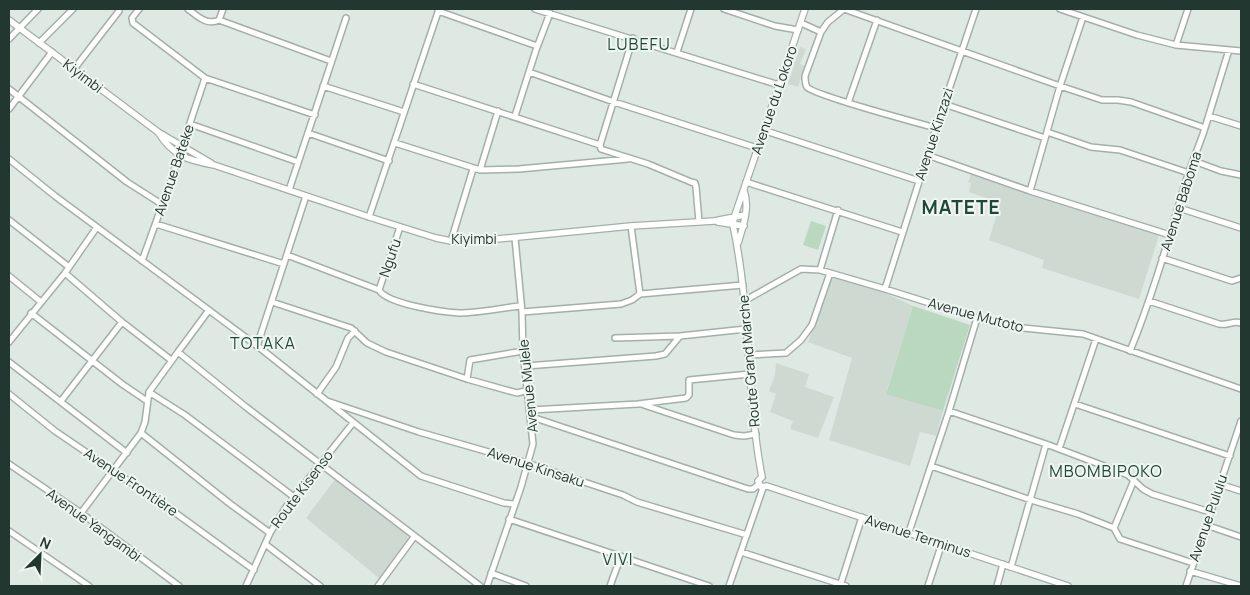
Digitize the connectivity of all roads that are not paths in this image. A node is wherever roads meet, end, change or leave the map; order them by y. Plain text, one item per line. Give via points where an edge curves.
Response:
1 (38, 9) edge
2 (73, 9) edge
3 (140, 9) edge
4 (188, 9) edge
5 (223, 9) edge
6 (535, 9) edge
7 (691, 9) edge
8 (724, 9) edge
9 (805, 9) edge
10 (976, 9) edge
11 (1060, 9) edge
12 (1188, 9) edge
13 (439, 10) edge
14 (119, 11) dead end
15 (550, 13) junction
16 (1083, 17) junction
17 (346, 18) dead end
18 (9, 20) edge
19 (219, 20) junction
20 (877, 20) junction
21 (801, 23) junction
22 (19, 28) junction
23 (798, 30) junction
24 (821, 32) junction
25 (633, 38) junction
26 (9, 39) edge
27 (39, 43) junction
28 (1176, 45) junction
29 (537, 46) junction
30 (962, 50) junction
31 (1229, 50) junction
32 (1241, 51) edge
33 (52, 52) junction
34 (677, 52) junction
35 (331, 60) junction
36 (74, 69) junction
37 (529, 72) junction
38 (205, 78) junction
39 (413, 84) junction
40 (779, 85) junction
41 (323, 86) junction
42 (1060, 86) junction
43 (9, 89) edge
44 (19, 97) junction
45 (614, 102) junction
46 (848, 103) junction
47 (944, 104) junction
48 (9, 109) edge
49 (498, 111) junction
50 (404, 112) junction
51 (315, 115) junction
52 (515, 116) junction
53 (1209, 116) junction
54 (190, 124) junction
55 (1241, 126) edge
56 (936, 128) junction
57 (1205, 128) junction
58 (763, 130) junction
59 (158, 132) junction
60 (308, 133) junction
61 (1046, 135) junction
62 (395, 143) junction
63 (600, 145) junction
64 (182, 146) junction
65 (757, 148) junction
66 (179, 156) junction
67 (927, 156) junction
68 (9, 159) edge
69 (631, 159) junction
70 (389, 161) junction
71 (1194, 161) junction
72 (298, 162) junction
73 (214, 165) junction
74 (474, 169) junction
75 (480, 170) junction
76 (1189, 173) junction
77 (1241, 174) edge
78 (919, 181) junction
79 (746, 182) junction
80 (289, 190) junction
81 (744, 191) junction
82 (1030, 191) junction
83 (306, 196) junction
84 (163, 205) junction
85 (1179, 208) junction
86 (838, 210) junction
87 (745, 215) junction
88 (369, 217) junction
89 (9, 220) edge
90 (734, 221) junction
91 (699, 222) junction
92 (156, 224) junction
93 (631, 226) junction
94 (744, 226) junction
95 (97, 227) junction
96 (400, 227) junction
97 (1241, 228) edge
98 (902, 232) junction
99 (1170, 235) junction
100 (514, 238) junction
101 (451, 241) junction
102 (738, 246) junction
103 (287, 255) junction
104 (1162, 258) junction
105 (142, 261) junction
106 (284, 264) junction
107 (69, 267) junction
108 (820, 270) junction
109 (65, 273) junction
110 (830, 273) junction
111 (9, 276) edge
112 (1241, 278) edge
113 (743, 284) junction
114 (885, 289) junction
115 (379, 290) junction
116 (640, 294) junction
117 (744, 301) junction
118 (1150, 301) junction
119 (41, 302) junction
120 (272, 302) junction
121 (521, 309) junction
122 (209, 310) junction
123 (31, 313) junction
124 (977, 318) junction
125 (122, 322) junction
126 (1241, 323) edge
127 (746, 329) junction
128 (355, 331) junction
129 (9, 332) edge
130 (14, 336) junction
131 (680, 336) junction
132 (615, 338) dead end
133 (1096, 339) junction
134 (9, 342) edge
135 (257, 346) junction
136 (523, 351) junction
137 (1130, 351) junction
138 (178, 352) junction
139 (749, 356) junction
140 (91, 360) junction
141 (171, 360) junction
142 (9, 362) edge
143 (526, 366) junction
144 (750, 374) junction
145 (467, 379) junction
146 (1241, 389) edge
147 (528, 390) junction
148 (149, 392) junction
149 (9, 394) edge
150 (317, 394) junction
151 (324, 400) junction
152 (61, 401) junction
153 (147, 401) junction
154 (638, 404) junction
155 (1075, 404) junction
156 (531, 410) junction
157 (949, 410) junction
158 (532, 417) junction
159 (1241, 422) edge
160 (353, 423) junction
161 (141, 433) junction
162 (756, 434) junction
163 (1238, 439) edge
164 (1046, 444) junction
165 (1059, 449) junction
166 (127, 453) junction
167 (1230, 456) junction
168 (527, 463) junction
169 (9, 464) edge
170 (320, 464) junction
171 (931, 466) junction
172 (114, 470) junction
173 (762, 477) junction
174 (1134, 480) junction
175 (1219, 484) junction
176 (763, 486) junction
177 (1241, 491) edge
178 (294, 497) junction
179 (1031, 500) junction
180 (514, 504) junction
181 (1210, 512) junction
182 (81, 513) junction
183 (862, 518) junction
184 (509, 519) junction
185 (1206, 525) junction
186 (1114, 528) junction
187 (9, 531) edge
188 (270, 532) junction
189 (909, 532) junction
190 (747, 535) junction
191 (414, 537) junction
192 (1241, 537) edge
193 (942, 543) junction
194 (265, 544) junction
195 (741, 552) junction
196 (622, 556) junction
197 (1193, 563) junction
198 (1003, 564) junction
199 (1011, 567) junction
200 (254, 570) junction
201 (1190, 571) junction
202 (491, 573) junction
203 (248, 585) edge
204 (89, 586) edge
205 (178, 586) edge
206 (320, 586) edge
207 (378, 586) edge
208 (480, 586) edge
209 (487, 586) edge
210 (526, 586) edge
211 (610, 586) edge
212 (709, 586) edge
213 (729, 586) edge
214 (842, 586) edge
215 (928, 586) edge
216 (997, 586) edge
217 (1068, 586) edge
218 (1186, 586) edge
219 (1241, 586) edge

1 - 22 street
2 - 27 street
3 - 38 street via 132,18 133,23
4 - 19 street via 207,22
5 - 19 street
6 - 15 street
7 - 34 street
8 - 23 street
9 - 21 street, Avenue du Lokoro
10 - 30 street, Avenue Kinzazi
11 - 16 street
12 - 28 street
13 - 29 street
13 - 39 street
14 - 36 street
15 - 25 street
15 - 29 street
16 - 28 street
16 - 42 street
17 - 35 street
18 - 22 street, Kiyimbi
19 - 35 street
20 - 24 street via 844,9
20 - 30 street
20 - 46 street
21 - 23 street, Avenue du Lokoro
21 - 24 street
22 - 26 street
22 - 27 street, Kiyimbi
23 - 40 street, Avenue du Lokoro
24 - 46 street via 805,76 806,84 812,91
25 - 34 street
25 - 45 street
27 - 33 street, Kiyimbi
28 - 31 street
29 - 37 street
30 - 42 street
30 - 47 street, Avenue Kinzazi
31 - 32 street
31 - 53 street, Avenue Baboma
33 - 36 street, Kiyimbi
33 - 44 street
34 - 40 street
35 - 41 street
36 - 59 street, Kiyimbi
37 - 45 street
37 - 52 street
38 - 51 street
38 - 54 street, Avenue Bateke
39 - 49 street
39 - 50 street
40 - 58 street, Avenue du Lokoro
41 - 50 street
41 - 51 street
42 - 57 street via 1102,100 1131,102
42 - 61 street
43 - 44 street
44 - 48 street
44 - 84 street via 127,182
45 - 63 street
45 - 65 street
46 - 56 street
47 - 56 street, Avenue Kinzazi
47 - 61 street
49 - 52 street
49 - 75 street
50 - 62 street
51 - 60 street
52 - 63 street
53 - 55 street
53 - 57 street, Avenue Baboma
54 - 64 street, Avenue Bateke
54 - 72 street
56 - 67 street, Avenue Kinzazi
57 - 71 street, Avenue Baboma
58 - 65 street, Avenue du Lokoro
58 - 78 street
59 - 64 street
59 - 66 street
60 - 70 street
60 - 72 street
61 - 76 street via 1091,147 1120,150
61 - 82 street
62 - 70 street
62 - 74 street
63 - 69 street via 604,150
64 - 66 street, Avenue Bateke
64 - 73 street
65 - 79 street, Avenue du Lokoro
66 - 73 street
66 - 84 street, Avenue Bateke
67 - 78 street, Avenue Kinzazi
67 - 82 street
68 - 95 street
69 - 75 street
69 - 91 street via 695,183
70 - 88 street
71 - 76 street, Avenue Baboma
71 - 77 street
72 - 80 street
73 - 80 street, Kiyimbi
74 - 75 street
74 - 101 street
76 - 85 street, Avenue Baboma
78 - 98 street, Avenue Kinzazi
79 - 81 street, Avenue du Lokoro
79 - 86 street
80 - 83 street, Kiyimbi
81 - 87 street, Avenue du Lokoro via 747,200
81 - 90 street, Avenue du Lokoro
82 - 99 street
83 - 88 street, Kiyimbi
83 - 103 street
84 - 92 street, Avenue Bateke
85 - 97 street
85 - 99 street, Avenue Baboma
86 - 98 street
86 - 108 street
87 - 90 street, Kiyimbi
87 - 94 street, Route Grand Marche
88 - 96 street, Kiyimbi
89 - 107 street
90 - 91 street, Kiyimbi
90 - 94 street, Kiyimbi
90 - 102 street, Route Grand Marche
91 - 93 street, Kiyimbi
92 - 105 street, Avenue Bateke
92 - 106 street
93 - 100 street, Kiyimbi
93 - 116 street
94 - 102 street, Route Grand Marche
95 - 105 street
95 - 107 street
96 - 101 street, Kiyimbi
96 - 115 street, Ngufu
98 - 114 street, Avenue Kinzazi
99 - 104 street, Avenue Baboma
100 - 101 street, Kiyimbi
100 - 121 street, Avenue Mulele
102 - 113 street, Route Grand Marche
103 - 106 street
103 - 115 street
104 - 112 street via 1232,281
104 - 118 street, Avenue Baboma
105 - 122 street
106 - 120 street
107 - 109 street
108 - 110 street, Avenue Mutoto
108 - 117 street, Avenue Mutoto via 800,270
109 - 119 street
109 - 125 street
110 - 114 street, Avenue Mutoto
110 - 139 street via 812,325 801,340 786,353
111 - 119 street
113 - 116 street
113 - 117 street, Route Grand Marche
114 - 124 street, Avenue Mutoto
115 - 121 street via 403,303 460,313
116 - 121 street via 621,304
117 - 127 street, Route Grand Marche
118 - 126 street via 1223,325
118 - 137 street, Avenue Baboma
119 - 123 street
120 - 128 street
120 - 135 street
121 - 136 street, Avenue Mulele
122 - 135 street
122 - 138 street
123 - 130 street
123 - 140 street
124 - 133 street, Avenue Mutoto via 1014,327 1083,334
124 - 157 street
125 - 140 street
125 - 141 street
127 - 131 street
127 - 139 street, Route Grand Marche
128 - 145 street via 362,340 379,349
128 - 150 street
129 - 130 street
130 - 134 street
131 - 132 street
131 - 143 street via 665,354 656,356
133 - 137 street, Avenue Mutoto
133 - 155 street
135 - 150 street
136 - 143 street, Avenue Mulele
136 - 145 street via 470,360
137 - 146 street, Avenue Mutoto
138 - 141 street
138 - 170 street
139 - 144 street, Route Grand Marche
140 - 152 street
140 - 153 street
141 - 148 street
142 - 152 street
143 - 147 street, Avenue Mulele
144 - 154 street via 689,380 689,396 686,398
144 - 162 street, Route Grand Marche
145 - 147 street via 517,393
147 - 156 street, Avenue Mulele
148 - 153 street
148 - 178 street
149 - 172 street, Avenue Frontière via 55,431
150 - 151 street
151 - 160 street
151 - 168 street, Avenue Kinsaku
152 - 166 street
153 - 161 street via 146,422
154 - 156 street
154 - 162 street via 734,435
155 - 165 street
155 - 167 street
156 - 158 street, Avenue Mulele
157 - 164 street
157 - 171 street
158 - 168 street, Avenue Mulele via 533,444
158 - 176 street, Avenue Terminus via 748,489
159 - 163 street, Avenue Pululu
160 - 170 street, Route Kisenso
160 - 180 street via 421,476
161 - 166 street
161 - 188 street
162 - 173 street, Route Grand Marche
163 - 167 street, Avenue Pululu
164 - 165 street
164 - 179 street
165 - 174 street
166 - 172 street
167 - 175 street, Avenue Pululu
168 - 180 street, Avenue Mulele
168 - 190 street, Avenue Kinsaku via 637,502
169 - 182 street, Avenue Yangambi
170 - 178 street, Route Kisenso
170 - 191 street
171 - 179 street
171 - 189 street
172 - 182 street
172 - 200 street, Avenue Frontière
173 - 176 street via 759,480
173 - 176 street via 768,480
174 - 181 street via 1152,494
174 - 186 street
175 - 177 street
175 - 181 street, Avenue Pululu
176 - 183 street, Avenue Terminus
176 - 190 street
178 - 188 street, Route Kisenso
179 - 186 street
179 - 199 street
180 - 184 street, Avenue Mulele
181 - 185 street, Avenue Pululu
182 - 205 street, Avenue Yangambi
183 - 189 street, Avenue Terminus
183 - 214 street
184 - 196 street
184 - 202 street, Avenue Mulele
185 - 192 street
185 - 197 street, Avenue Pululu
186 - 197 street via 1120,539
187 - 204 street
188 - 194 street, Route Kisenso
189 - 193 street, Avenue Terminus
190 - 195 street
191 - 207 street
191 - 208 street
193 - 198 street, Avenue Terminus
193 - 215 street
194 - 200 street, Route Kisenso
194 - 206 street
195 - 213 street
195 - 214 street
196 - 211 street
196 - 212 street
197 - 201 street, Avenue Pululu
198 - 199 street, Avenue Terminus
198 - 216 street
199 - 217 street, Avenue Terminus
200 - 203 street, Route Kisenso
201 - 218 street, Avenue Pululu
201 - 219 street
202 - 209 street, Avenue Mulele
202 - 210 street

